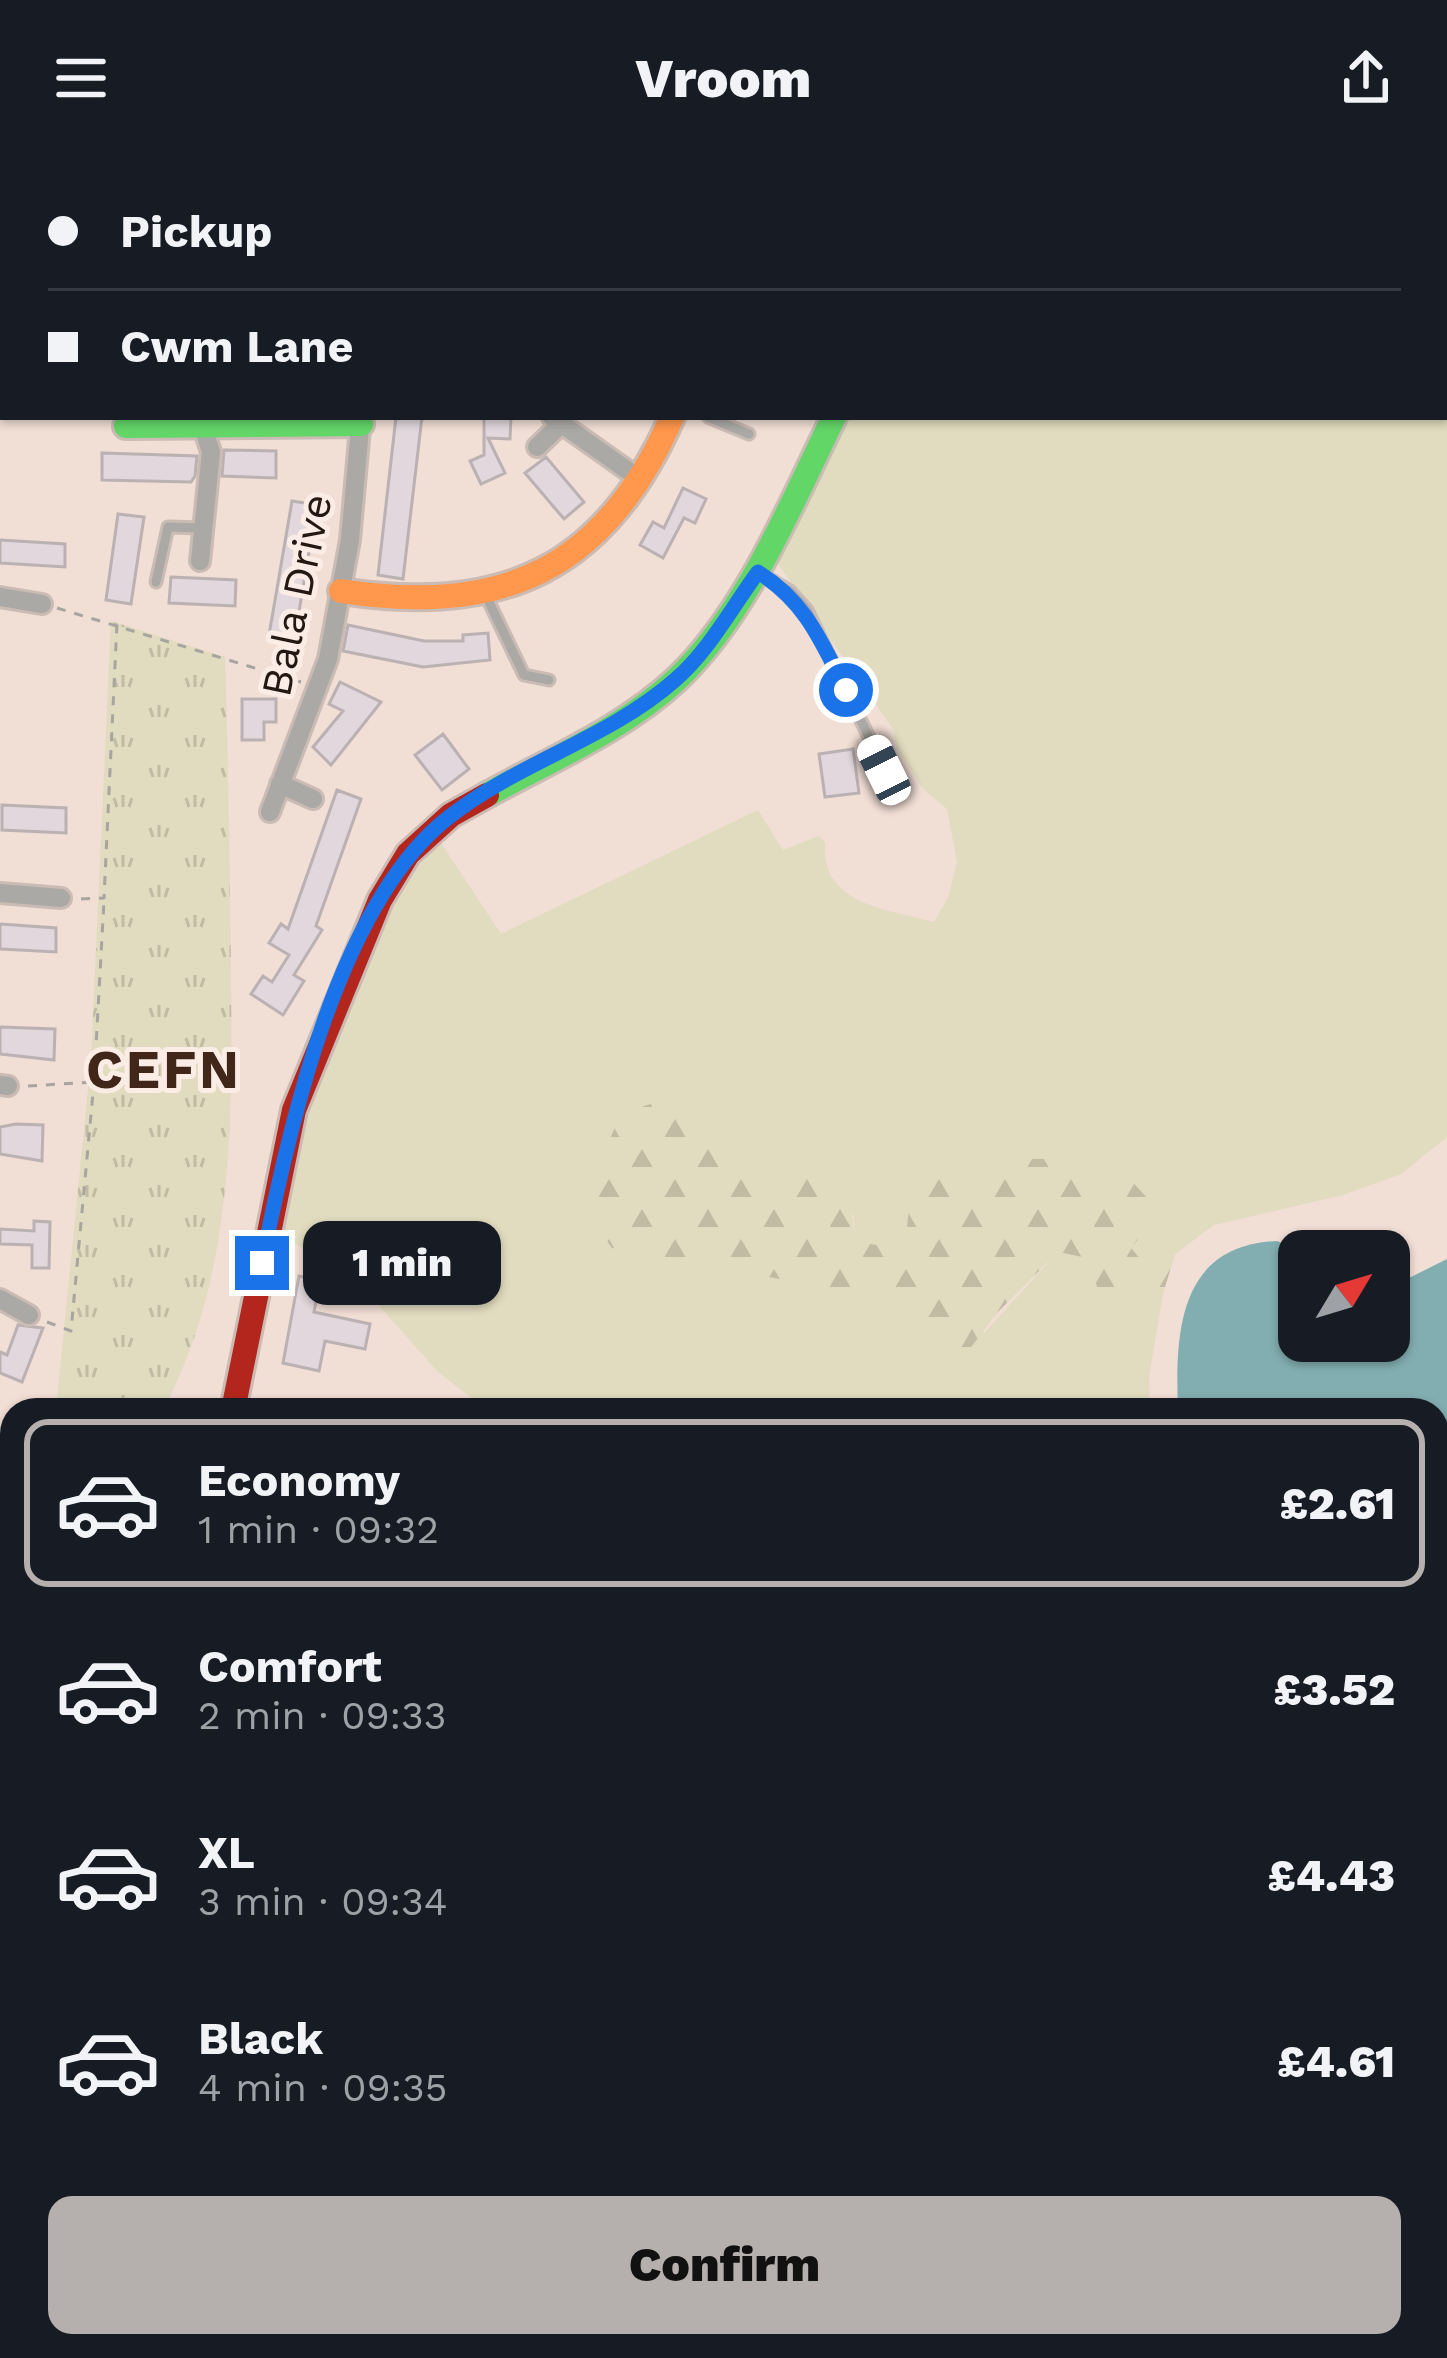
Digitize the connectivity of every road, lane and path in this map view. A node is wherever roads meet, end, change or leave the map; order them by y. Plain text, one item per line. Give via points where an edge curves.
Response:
1 (361, 420) edge
2 (554, 420) edge
3 (556, 420) edge
4 (671, 420) edge
5 (715, 420) edge
6 (833, 420) edge
7 (163, 422) edge
8 (126, 426) dead end
9 (203, 427) junction
10 (749, 434) dead end
11 (537, 447) dead end
12 (641, 480) junction
13 (205, 528) junction
14 (200, 562) dead end
15 (758, 572) junction
16 (156, 582) dead end
17 (341, 591) junction
18 (485, 594) junction
19 (0, 597) edge
20 (42, 604) joint
21 (117, 623) junction
22 (548, 680) dead end
23 (320, 688) junction
24 (884, 770) dead end
25 (280, 784) junction
26 (313, 800) dead end
27 (270, 812) dead end
28 (0, 893) edge
29 (61, 898) dead end
30 (94, 1082) junction
31 (4, 1086) edge
32 (0, 1299) edge
33 (28, 1315) dead end
34 (64, 1329) dead end
35 (234, 1398) edge

1 - 9 street
1 - 17 street, Bala Drive
2 - 11 street
3 - 12 street
4 - 12 street
5 - 10 lane
6 - 15 street
7 - 8 street
7 - 9 street
9 - 13 street via 211,452
12 - 18 street via 584,543
13 - 14 street
13 - 16 lane via 168,527
15 - 24 lane via 807,610
15 - 35 street via 678,678 615,724 451,815 399,869 357,949 294,1110
17 - 18 street via 405,601
17 - 23 street, Bala Drive
18 - 22 lane via 524,675
19 - 20 street
20 - 21 path
21 - 23 path
21 - 30 path
23 - 25 street, Bala Drive
25 - 26 street
25 - 27 street, Bala Drive
28 - 29 street
30 - 31 path
30 - 34 path via 71,1331
32 - 33 street

